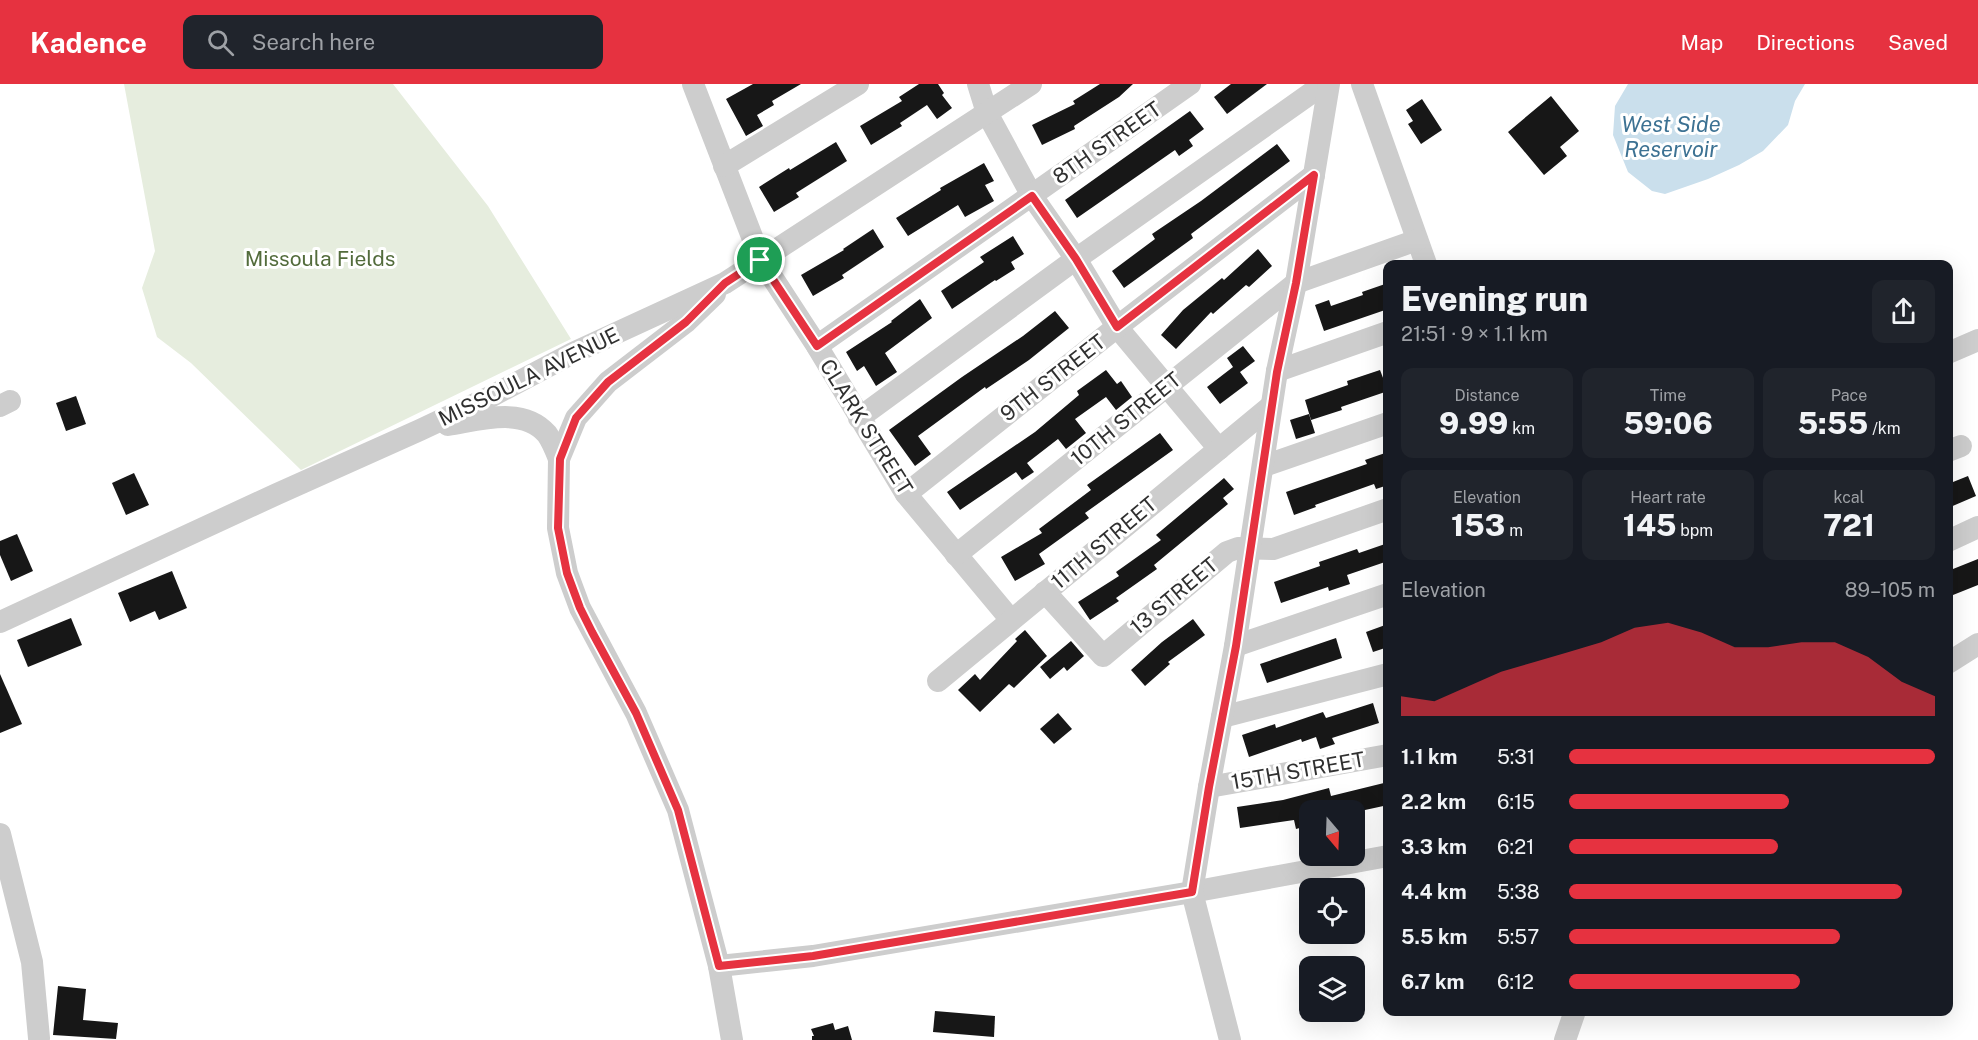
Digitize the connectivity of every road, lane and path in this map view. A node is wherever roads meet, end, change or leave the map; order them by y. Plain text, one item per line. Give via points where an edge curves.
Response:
1 (858, 84) edge
2 (978, 84) edge
3 (1031, 84) edge
4 (1190, 84) edge
5 (1324, 84) edge
6 (1329, 84) edge
7 (1362, 84) edge
8 (699, 87) edge
9 (987, 113) junction
10 (724, 166) junction
11 (1314, 175) junction
12 (1032, 196) junction
13 (1417, 240) junction
14 (1076, 259) junction
15 (760, 260) junction
16 (1424, 260) edge
17 (725, 283) junction
18 (1296, 283) junction
19 (1117, 327) junction
20 (1383, 334) edge
21 (1978, 339) edge
22 (817, 346) junction
23 (1953, 351) edge
24 (1277, 372) junction
25 (1167, 386) junction
26 (1271, 406) junction
27 (859, 418) junction
28 (1383, 425) edge
29 (420, 430) junction
30 (1219, 448) junction
31 (560, 459) junction
32 (1264, 466) junction
33 (906, 494) junction
34 (1383, 511) edge
35 (1978, 527) edge
36 (1953, 538) edge
37 (1251, 548) junction
38 (956, 555) junction
39 (1045, 592) junction
40 (1383, 596) edge
41 (1011, 621) junction
42 (0, 622) edge
43 (1978, 644) edge
44 (1236, 646) junction
45 (1953, 660) edge
46 (1383, 675) edge
47 (938, 681) dead end
48 (1222, 717) junction
49 (1383, 756) edge
50 (1209, 787) junction
51 (0, 834) edge
52 (1383, 856) edge
53 (1192, 892) junction
54 (719, 966) junction
55 (1573, 1016) edge
56 (39, 1038) dead end
57 (732, 1040) edge
58 (1230, 1040) edge
59 (1565, 1040) edge

1 - 10 street
2 - 9 street
3 - 9 street, MISSOULA AVENUE
4 - 12 street, 8TH STREET
5 - 14 street
6 - 11 street
7 - 13 street
8 - 10 street, CLARK STREET
9 - 12 street
9 - 15 street, MISSOULA AVENUE
10 - 15 street, CLARK STREET
11 - 18 street
11 - 19 street, 9TH STREET
12 - 14 street
12 - 22 street, 8TH STREET
13 - 16 street
13 - 18 street, 10TH STREET
14 - 19 street
14 - 27 street
15 - 17 street, MISSOULA AVENUE
15 - 22 street, CLARK STREET
17 - 29 street, MISSOULA AVENUE
17 - 31 street via 686,322 608,382 576,418
18 - 24 street
18 - 25 street, 10TH STREET
19 - 25 street
19 - 33 street, 9TH STREET
20 - 24 street
21 - 23 street
22 - 27 street, CLARK STREET
24 - 26 street
25 - 30 street
25 - 38 street, 10TH STREET
26 - 30 street, 11TH STREET
26 - 32 street
27 - 33 street, CLARK STREET
28 - 32 street
29 - 31 street via 501,416 534,422 548,436
29 - 42 street, MISSOULA AVENUE
30 - 39 street, 11TH STREET
31 - 54 street via 558,528 567,573 580,608 636,713 678,810
32 - 37 street
33 - 38 street, CLARK STREET
34 - 37 street, 13 STREET via 1278,548
35 - 36 street
37 - 39 street, 13 STREET via 1227,552 1103,656
37 - 44 street
38 - 41 street, CLARK STREET
39 - 41 street, 11TH STREET
40 - 44 street
41 - 47 street, 11TH STREET
43 - 45 street
44 - 48 street
46 - 48 street
48 - 50 street
49 - 50 street, 15TH STREET
50 - 53 street
51 - 56 street via 32,962
52 - 53 street
53 - 54 street via 813,956
53 - 58 street
54 - 57 street
55 - 59 street

